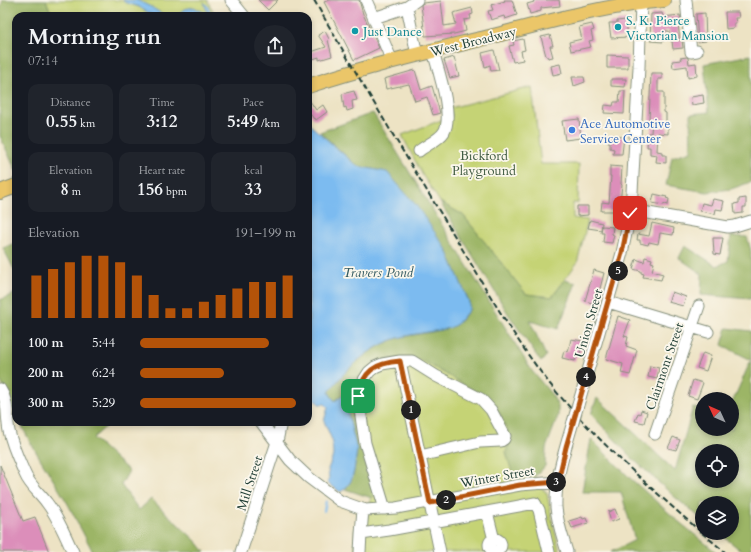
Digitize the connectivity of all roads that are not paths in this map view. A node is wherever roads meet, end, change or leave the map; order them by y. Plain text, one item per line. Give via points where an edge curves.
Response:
1 (231, 0) edge
2 (366, 0) edge
3 (417, 0) edge
4 (664, 0) edge
5 (686, 0) edge
6 (639, 1) edge
7 (600, 4) edge
8 (407, 7) junction
9 (241, 12) edge
10 (374, 18) junction
11 (434, 51) junction
12 (697, 51) dead end
13 (417, 55) junction
14 (392, 61) junction
15 (312, 85) edge
16 (419, 151) dead end
17 (12, 188) edge
18 (0, 192) edge
19 (631, 210) junction
20 (751, 221) edge
21 (608, 302) junction
22 (699, 306) dead end
23 (692, 327) junction
24 (708, 332) dead end
25 (400, 361) junction
26 (0, 389) edge
27 (263, 426) edge
28 (280, 426) edge
29 (655, 434) dead end
30 (277, 442) junction
31 (420, 456) junction
32 (558, 482) junction
33 (520, 485) junction
34 (430, 503) junction
35 (524, 504) junction
36 (363, 509) junction
37 (385, 510) junction
38 (487, 512) junction
39 (434, 522) junction
40 (361, 534) junction
41 (494, 540) dead end
42 (73, 552) edge
43 (241, 552) edge
44 (360, 552) edge
45 (440, 552) edge
46 (549, 552) edge
47 (566, 552) edge

1 - 9 street
2 - 10 street
3 - 8 street
4 - 6 main road, West Broadway
5 - 12 street via 691,52
6 - 7 main road, West Broadway
6 - 19 street, Union Street via 639,67
7 - 11 main road, West Broadway
8 - 10 street
8 - 13 street
10 - 14 street
11 - 13 main road, West Broadway
11 - 16 street via 448,108 447,122 441,135
13 - 14 main road, West Broadway
14 - 15 main road, West Broadway
17 - 18 main road
19 - 20 street via 728,227
19 - 21 street, Union Street
21 - 23 street
21 - 32 street, Union Street, bridge
22 - 23 street, Clairmont Street
23 - 24 street
23 - 29 street, Clairmont Street
25 - 31 street
25 - 31 street via 412,361 481,399 491,410 505,436 501,441 480,442
25 - 37 street via 382,364 369,372 358,396 365,443
26 - 42 street via 6,402 10,436 26,476 53,511
27 - 30 street, Winter Street
28 - 30 street, Mill Street
30 - 36 street, Winter Street via 290,460 308,477 335,498
30 - 43 street, Mill Street
31 - 34 street
32 - 33 street, Winter Street
32 - 47 street, Union Street via 556,508
33 - 34 street, Winter Street
33 - 35 street
34 - 37 street, Winter Street
34 - 39 street
35 - 38 street
35 - 46 street via 532,502 537,505
36 - 37 street, Winter Street
36 - 40 street
38 - 39 street
38 - 41 street
39 - 40 street
39 - 45 street
40 - 44 street

